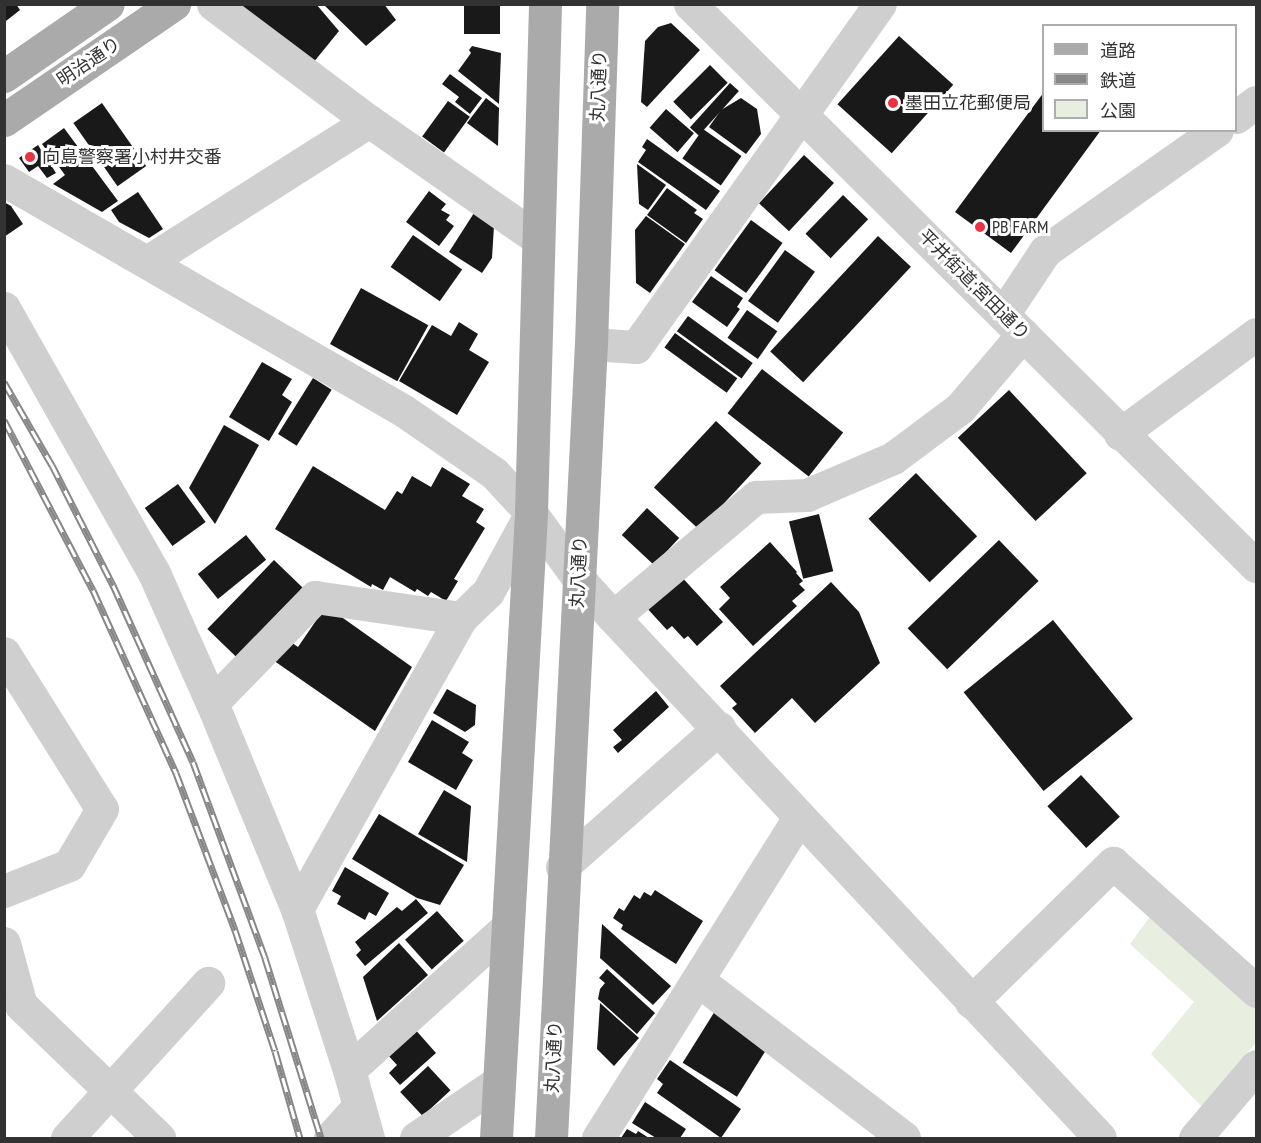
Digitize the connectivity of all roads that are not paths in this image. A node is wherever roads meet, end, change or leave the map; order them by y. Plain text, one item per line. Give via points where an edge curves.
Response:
1 (108, 4) edge
2 (174, 4) edge
3 (213, 4) edge
4 (545, 4) edge
5 (602, 4) edge
6 (690, 4) edge
7 (880, 4) edge
8 (4, 76) edge
9 (801, 114) junction
10 (4, 120) edge
11 (369, 121) junction
12 (1214, 132) edge
13 (4, 180) edge
14 (538, 239) junction
15 (147, 262) junction
16 (4, 308) edge
17 (1014, 324) junction
18 (1257, 334) edge
19 (591, 344) junction
20 (1120, 434) junction
21 (531, 513) junction
22 (1257, 566) edge
23 (578, 578) junction
24 (613, 616) junction
25 (460, 618) junction
26 (4, 653) edge
27 (212, 703) junction
28 (719, 728) junction
29 (799, 818) junction
30 (562, 867) junction
31 (4, 891) edge
32 (297, 909) junction
33 (506, 928) junction
34 (4, 943) edge
35 (699, 981) junction
36 (208, 983) dead end
37 (1257, 992) edge
38 (971, 1002) junction
39 (1257, 1066) edge
40 (349, 1070) junction
41 (498, 1082) junction
42 (109, 1092) junction
43 (359, 1106) junction
44 (67, 1138) edge
45 (159, 1138) edge
46 (330, 1138) edge
47 (368, 1138) edge
48 (416, 1138) edge
49 (496, 1138) edge
50 (550, 1138) edge
51 (598, 1138) edge
52 (904, 1138) edge
53 (1100, 1138) edge
54 (1195, 1138) edge

1 - 8 main road, 明治通り
2 - 10 main road, 明治通り
3 - 11 street
4 - 14 main road
5 - 19 main road, 丸八通り
6 - 9 street, 平井街道;宮田通り
7 - 9 street
9 - 17 street, 平井街道;宮田通り
9 - 19 street via 636,347
11 - 14 street
11 - 15 street
12 - 17 street via 1045,251
13 - 15 street
14 - 21 main road
15 - 21 street via 404,411 494,473
16 - 27 street via 154,573
17 - 20 street, 平井街道;宮田通り
17 - 24 street via 960,408 893,458 807,495 756,497
18 - 20 street
19 - 23 main road, 丸八通り
20 - 22 street, 平井街道;宮田通り
21 - 23 street
21 - 25 street via 488,592
21 - 33 main road
23 - 24 street
23 - 30 main road, 丸八通り
24 - 28 street
25 - 27 street via 315,597
25 - 32 street
26 - 31 street via 102,809 69,865
27 - 32 street
28 - 29 street
28 - 30 street
29 - 35 street
29 - 38 street
30 - 50 main road, 丸八通り
32 - 40 street
33 - 40 street
33 - 41 main road
34 - 42 street via 21,1005
35 - 51 street
35 - 52 street
36 - 42 street
37 - 38 street via 1113,863
38 - 53 street
39 - 54 street
40 - 43 street
41 - 48 street
41 - 49 main road
42 - 44 street
42 - 45 street
43 - 46 street
43 - 47 street

